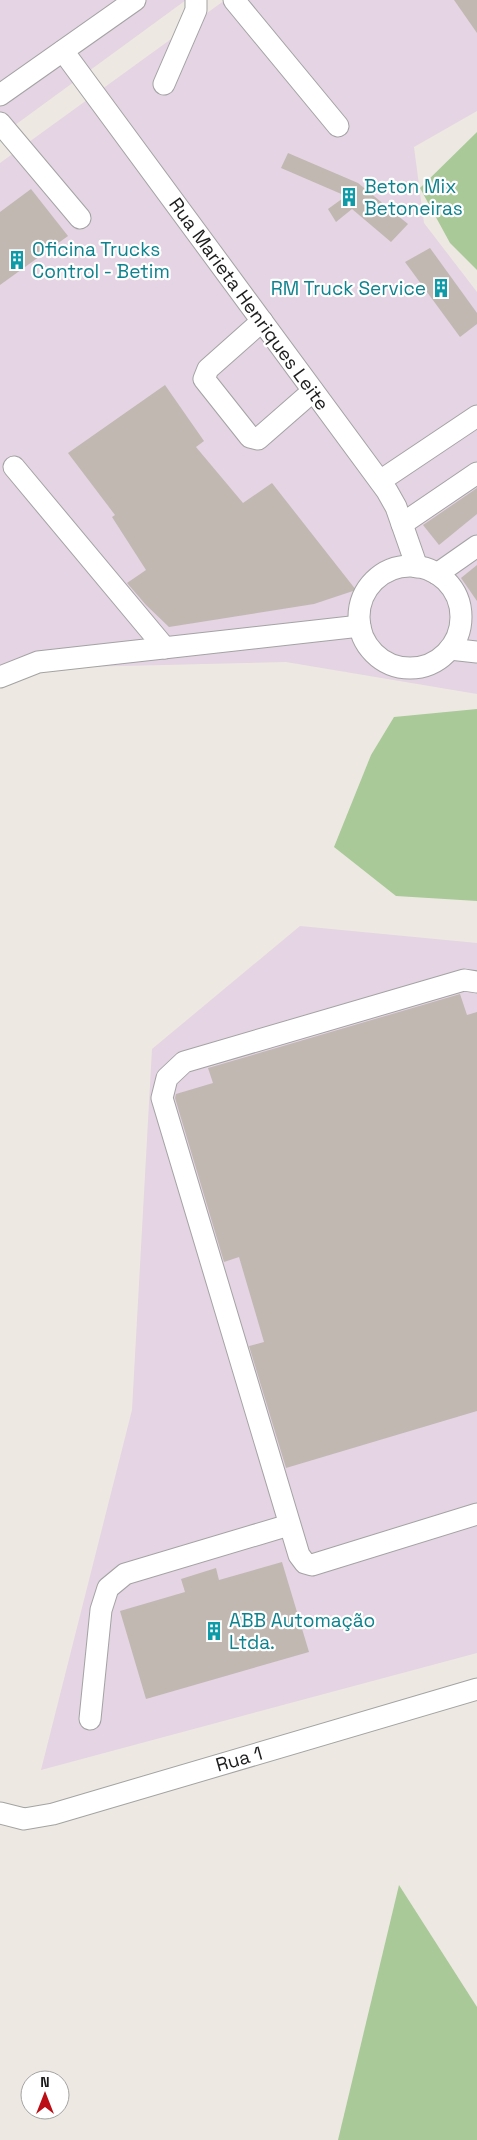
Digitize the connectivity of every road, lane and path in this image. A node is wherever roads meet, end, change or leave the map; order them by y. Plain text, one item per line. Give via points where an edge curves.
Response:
1 (135, 0) edge
2 (196, 0) edge
3 (234, 0) edge
4 (63, 51) junction
5 (164, 84) dead end
6 (0, 95) edge
7 (0, 123) edge
8 (338, 126) dead end
9 (80, 218) dead end
10 (262, 321) junction
11 (313, 391) junction
12 (477, 416) edge
13 (14, 467) dead end
14 (477, 473) edge
15 (380, 481) junction
16 (402, 524) junction
17 (477, 546) edge
18 (417, 567) junction
19 (437, 574) junction
20 (469, 618) edge
21 (360, 626) junction
22 (165, 648) junction
23 (450, 649) junction
24 (477, 652) edge
25 (0, 677) edge
26 (477, 982) edge
27 (477, 1514) edge
28 (290, 1524) junction
29 (477, 1689) edge
30 (90, 1719) dead end
31 (0, 1813) edge

1 - 4 street
2 - 5 street via 196,10
3 - 8 street
4 - 6 street
4 - 10 street, Rua Marieta Henriques Leite
7 - 9 street
10 - 11 street, Rua Marieta Henriques Leite
10 - 11 street via 208,369 204,379 250,438 258,439
11 - 15 street, Rua Marieta Henriques Leite
12 - 15 street
13 - 22 street
14 - 16 street
15 - 16 street, Rua Marieta Henriques Leite
16 - 18 street, Rua Marieta Henriques Leite
17 - 19 street
18 - 19 street
18 - 21 street via 396,569 377,579 364,595
19 - 20 street via 452,589 460,609
20 - 23 street
21 - 22 street
21 - 23 street via 362,637 374,654 398,666 424,666
22 - 25 street via 38,662
23 - 24 street
26 - 28 street via 464,980 184,1062 167,1078 162,1098
27 - 28 street via 312,1565 305,1563 299,1555
28 - 30 street via 125,1574 108,1588 101,1610
29 - 31 street, Rua 1 via 53,1814 24,1819

